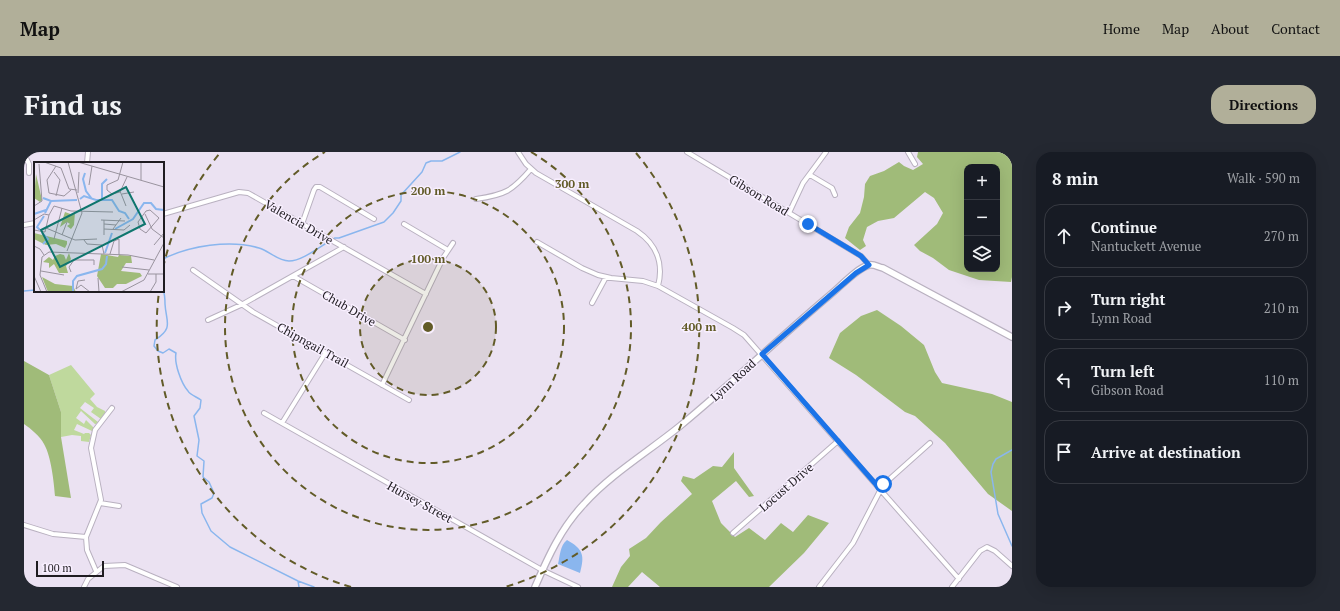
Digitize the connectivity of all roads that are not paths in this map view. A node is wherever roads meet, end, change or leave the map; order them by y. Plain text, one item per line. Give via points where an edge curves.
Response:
1 (88, 152) edge
2 (518, 152) edge
3 (687, 152) edge
4 (826, 152) edge
5 (908, 152) edge
6 (24, 154) edge
7 (87, 162) edge
8 (915, 164) dead end
9 (531, 169) junction
10 (29, 173) dead end
11 (810, 174) junction
12 (835, 195) dead end
13 (476, 199) dead end
14 (789, 212) junction
15 (164, 214) edge
16 (374, 219) dead end
17 (34, 223) edge
18 (302, 224) junction
19 (404, 224) dead end
20 (24, 225) edge
21 (538, 242) dead end
22 (453, 243) dead end
23 (344, 247) junction
24 (448, 250) junction
25 (869, 265) junction
26 (193, 270) dead end
27 (293, 276) junction
28 (606, 277) junction
29 (658, 286) junction
30 (426, 294) junction
31 (592, 302) dead end
32 (243, 304) junction
33 (208, 320) dead end
34 (1012, 337) edge
35 (405, 340) junction
36 (326, 352) junction
37 (762, 354) junction
38 (382, 385) junction
39 (409, 400) dead end
40 (112, 408) dead end
41 (264, 413) dead end
42 (282, 423) junction
43 (838, 441) junction
44 (930, 443) dead end
45 (880, 489) junction
46 (100, 503) junction
47 (119, 506) dead end
48 (24, 525) edge
49 (733, 533) dead end
50 (86, 537) junction
51 (1012, 566) edge
52 (542, 570) junction
53 (96, 571) junction
54 (959, 579) junction
55 (84, 587) edge
56 (177, 587) edge
57 (535, 587) edge
58 (578, 587) edge
59 (819, 587) edge
60 (952, 587) edge

1 - 7 street
2 - 9 street
3 - 14 street, Gibson Road
4 - 11 street
5 - 8 street
6 - 10 street via 29,164
9 - 13 street via 506,192
9 - 29 street via 648,239 658,258
11 - 12 street via 832,188
11 - 14 street
14 - 25 street, Gibson Road via 861,256
15 - 18 street, Valencia Drive via 243,192
16 - 18 street via 316,187
17 - 20 street
18 - 23 street, Valencia Drive
19 - 24 street
21 - 28 street via 589,271
22 - 24 street
23 - 27 street
23 - 30 street, Valencia Drive
24 - 30 street
25 - 34 street via 883,268
25 - 37 street, Lynn Road via 856,273
26 - 32 street, Chipngail Trail
27 - 32 street
27 - 35 street, Chub Drive
28 - 29 street via 642,281
28 - 31 street
29 - 37 street via 739,331
30 - 35 street
32 - 33 street
32 - 36 street, Chipngail Trail
35 - 38 street
36 - 38 street, Chipngail Trail
36 - 42 street
37 - 43 street
37 - 52 street, Lynn Road via 682,425 588,500 564,528
38 - 39 street, Chipngail Trail
40 - 46 street via 95,430 91,448
41 - 42 street, Hursey Street
42 - 52 street, Hursey Street
43 - 45 street
43 - 49 street, Locust Drive
44 - 45 street
45 - 54 street
45 - 59 street via 853,543
46 - 47 street
46 - 50 street
48 - 50 street via 53,534
50 - 53 street via 87,550
51 - 54 street via 995,550 987,547 980,551
52 - 57 street, Lynn Road
52 - 58 street, Hursey Street
53 - 55 street
53 - 56 street via 104,566 125,565
54 - 60 street

